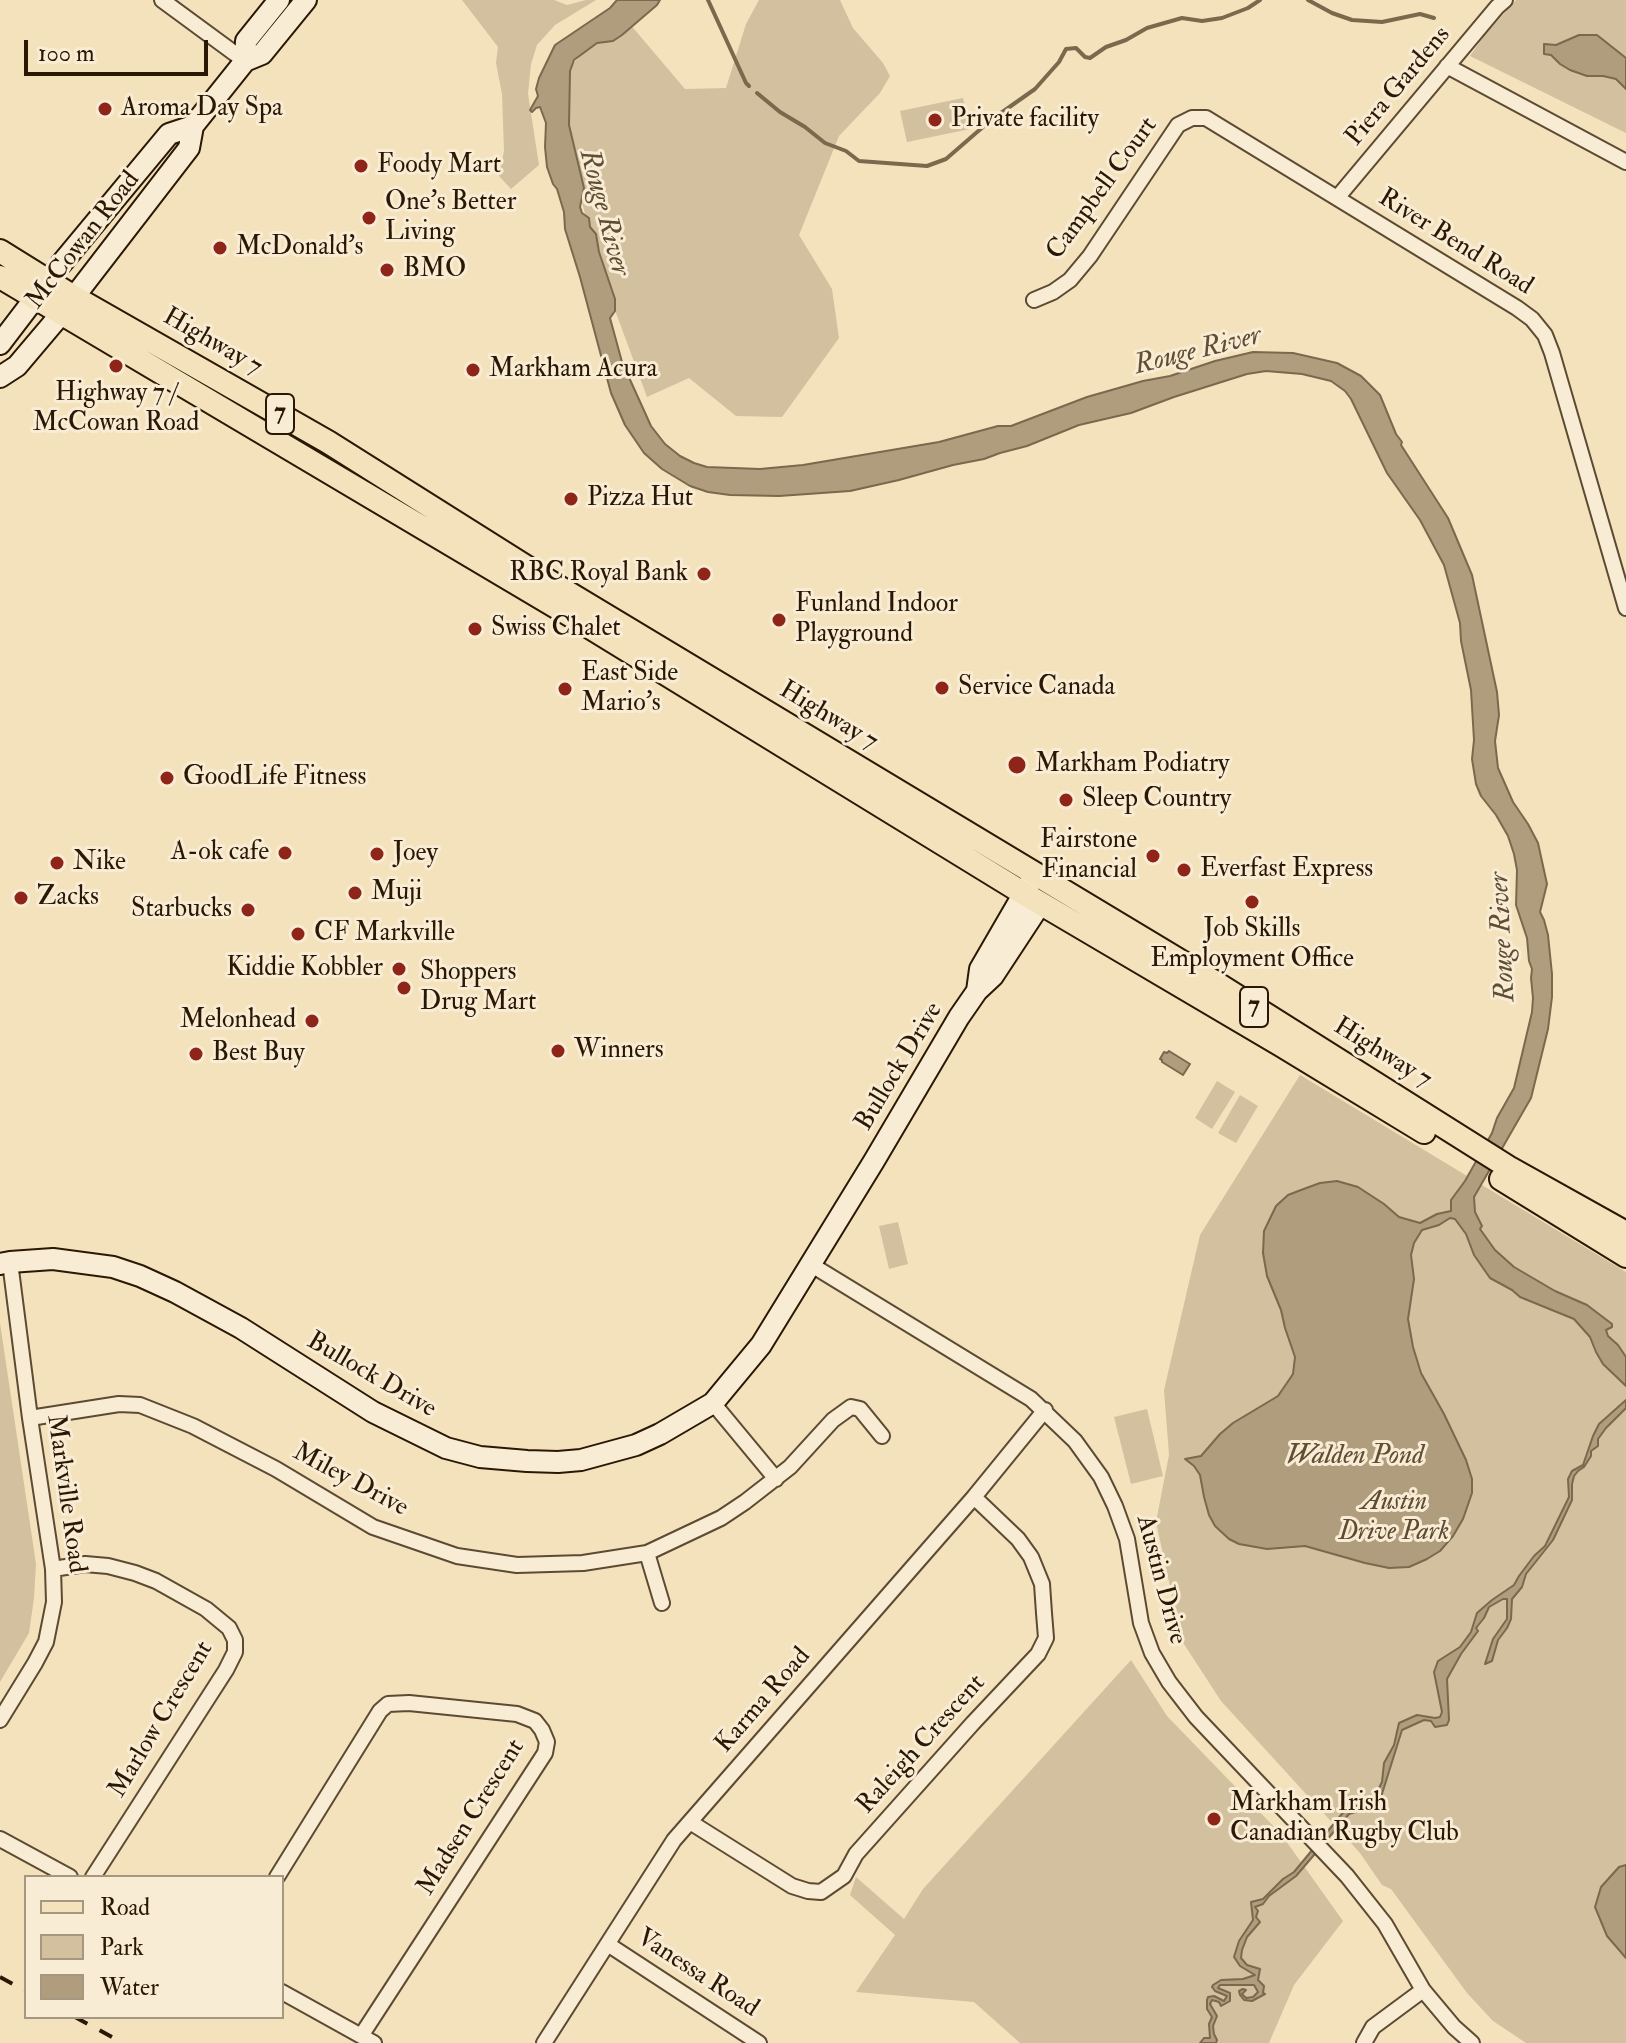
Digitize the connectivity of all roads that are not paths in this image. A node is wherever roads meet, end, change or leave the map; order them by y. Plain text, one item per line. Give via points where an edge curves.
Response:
1 (162, 0) edge
2 (279, 0) edge
3 (306, 0) edge
4 (1501, 2) edge
5 (245, 61) junction
6 (1447, 66) junction
7 (193, 126) junction
8 (1626, 162) edge
9 (1337, 198) junction
10 (0, 251) edge
11 (0, 277) edge
12 (42, 289) junction
13 (1034, 300) dead end
14 (68, 306) junction
15 (0, 344) edge
16 (0, 377) edge
17 (1626, 608) edge
18 (1033, 890) junction
19 (1505, 1173) junction
20 (1626, 1233) edge
21 (1626, 1256) edge
22 (5, 1263) edge
23 (810, 1264) junction
24 (713, 1403) junction
25 (1045, 1410) junction
26 (30, 1418) junction
27 (882, 1436) dead end
28 (776, 1479) junction
29 (974, 1497) junction
30 (647, 1553) junction
31 (53, 1569) junction
32 (662, 1603) dead end
33 (0, 1720) edge
34 (690, 1822) junction
35 (0, 1839) edge
36 (66, 1875) edge
37 (94, 1875) edge
38 (278, 1875) edge
39 (609, 1945) junction
40 (1423, 1990) junction
41 (284, 1993) edge
42 (367, 2040) edge
43 (544, 2043) edge
44 (759, 2043) edge
45 (1364, 2043) edge
46 (1472, 2043) edge

1 - 5 street
2 - 5 street, McCowan Road via 246,41
3 - 5 street, McCowan Road via 262,54
4 - 6 street, Piera Gardens
5 - 7 street, McCowan Road
6 - 8 street
6 - 9 street, Piera Gardens
7 - 12 street, McCowan Road via 169,134
7 - 14 street, McCowan Road via 189,148
9 - 13 street, Campbell Court via 1206,118 1192,118 1178,125 1070,280
9 - 17 street, River Bend Road via 1517,308 1545,335
10 - 12 main road, Highway 7 / 7
11 - 12 main road, Highway 7 / 7
12 - 14 main road, Highway 7 / 7
12 - 15 street, McCowan Road
14 - 16 street, McCowan Road via 17,366
14 - 18 main road, Highway 7 / 7 via 561,610
18 - 19 main road, Highway 7 / 7 via 1200,973
18 - 23 street, Bullock Drive via 980,969 977,991
19 - 20 main road, Highway 7 / 7
19 - 21 main road, Highway 7 / 7
22 - 24 street, Bullock Drive via 85,1262 140,1276 241,1328 373,1412 446,1448 480,1457 558,1462 595,1457 636,1445
22 - 26 street, Markville Road
23 - 24 street, Bullock Drive via 761,1345
23 - 25 street, Austin Drive
24 - 28 street
25 - 29 street, Karma Road
25 - 40 street, Austin Drive via 1075,1441 1115,1506 1127,1539 1141,1623 1169,1682 1371,1904
26 - 30 street, Miley Drive via 140,1405 276,1469 373,1527 457,1556 546,1565
26 - 31 street, Markville Road
27 - 28 street, Miley Drive via 860,1409 851,1407
28 - 30 street, Miley Drive via 721,1518
29 - 34 street, Karma Road
29 - 34 street, Raleigh Crescent via 1031,1557 1042,1584 1046,1638 1038,1654 856,1854 844,1876 821,1892 792,1886
30 - 32 street
31 - 33 street, Markville Road via 54,1602 46,1642
31 - 37 street, Marlow Crescent via 85,1564 146,1577 206,1609 235,1640 226,1670
34 - 39 street, Karma Road
35 - 36 street
38 - 42 street, Madsen Crescent via 388,1704 517,1714 542,1730 545,1753
39 - 43 street, Karma Road
39 - 44 street, Vanessa Road
40 - 45 street via 1373,2027
40 - 46 street, Austin Drive
41 - 42 street

